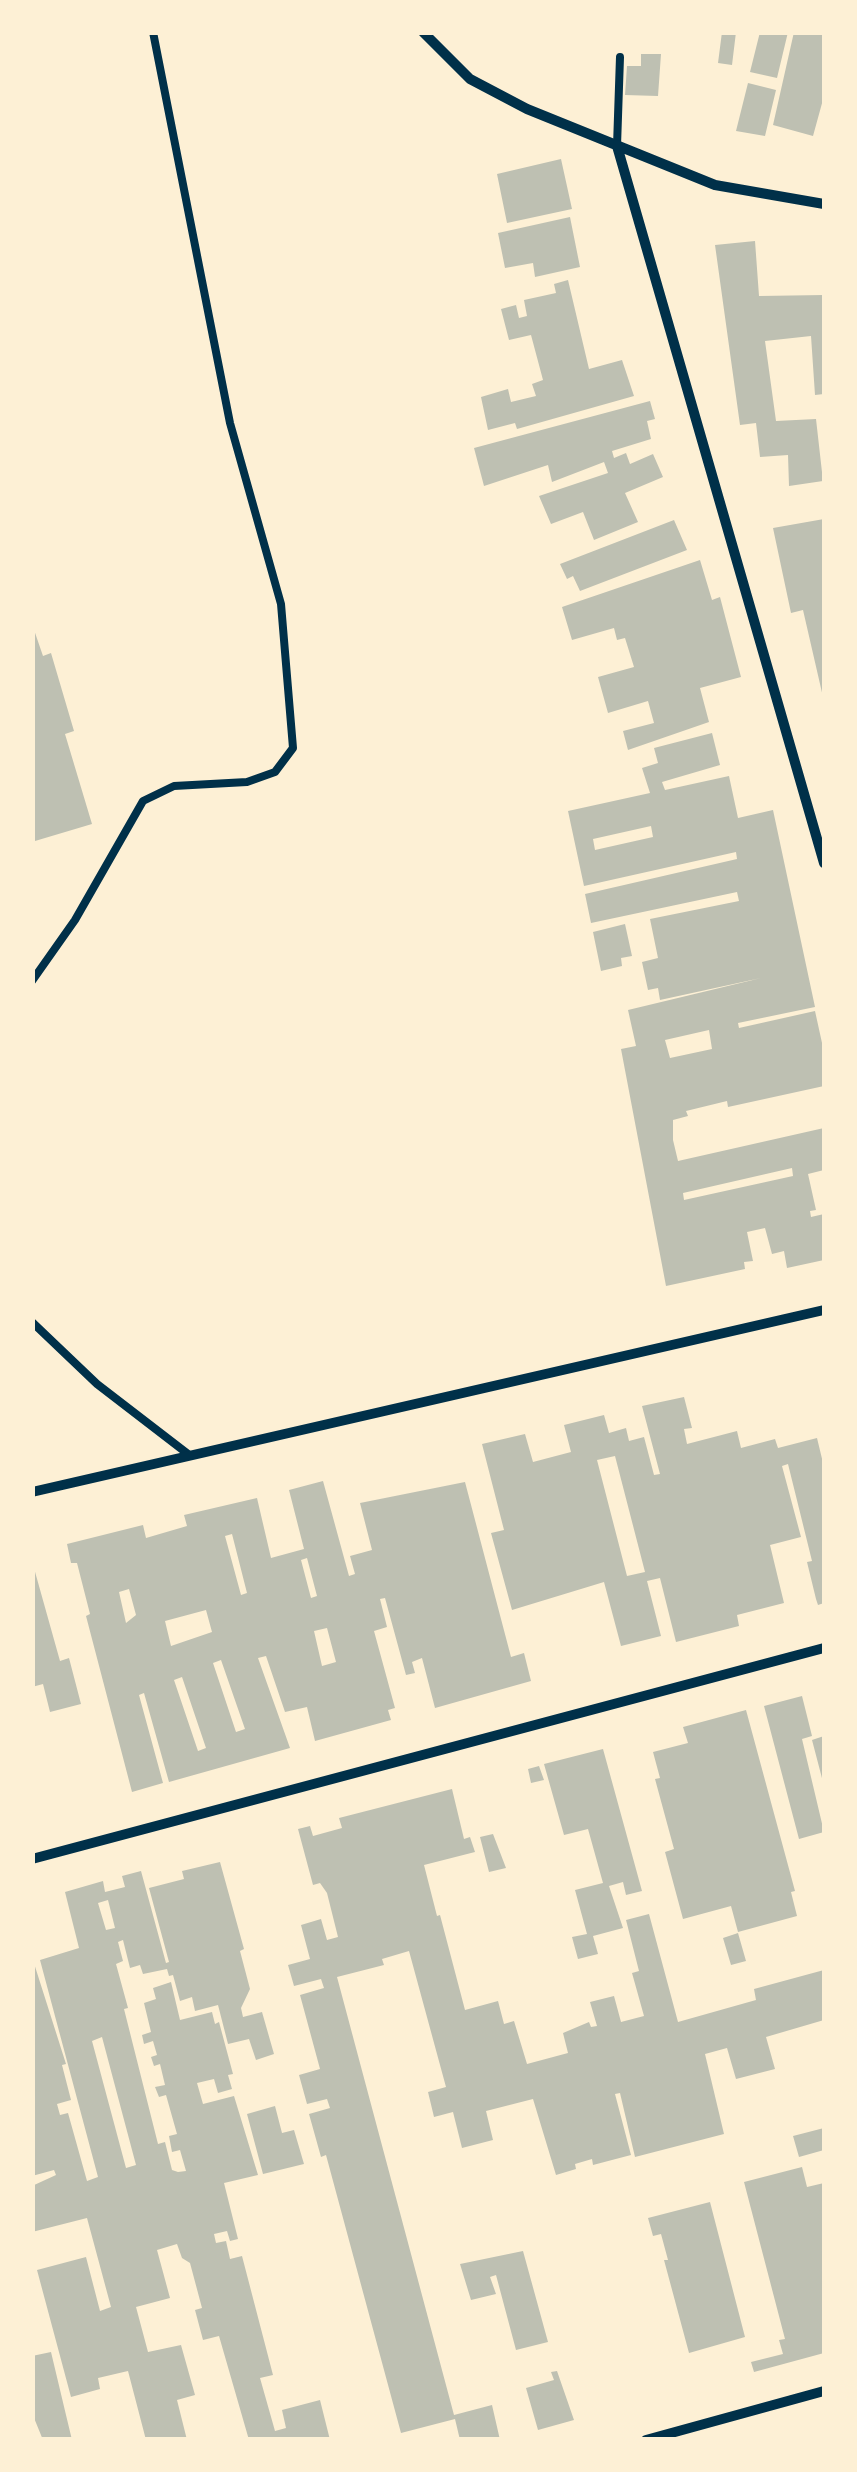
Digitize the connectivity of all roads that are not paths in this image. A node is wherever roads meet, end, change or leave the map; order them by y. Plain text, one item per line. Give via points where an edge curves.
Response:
1 (153, 32) edge
2 (423, 32) edge
3 (620, 57) dead end
4 (617, 146) junction
5 (824, 204) edge
6 (819, 816) edge
7 (824, 863) edge
8 (32, 981) edge
9 (824, 1310) edge
10 (32, 1322) edge
11 (188, 1454) junction
12 (32, 1492) edge
13 (824, 1648) edge
14 (32, 1859) edge
15 (824, 2391) edge
16 (646, 2440) edge

1 - 8 lane via 230,423 281,604 294,748 274,772 247,782 174,786 143,801
2 - 4 street via 470,80
3 - 4 lane
4 - 5 street via 715,185
4 - 6 street
6 - 7 street
9 - 11 street
10 - 11 lane
11 - 12 street
13 - 14 street
15 - 16 street

